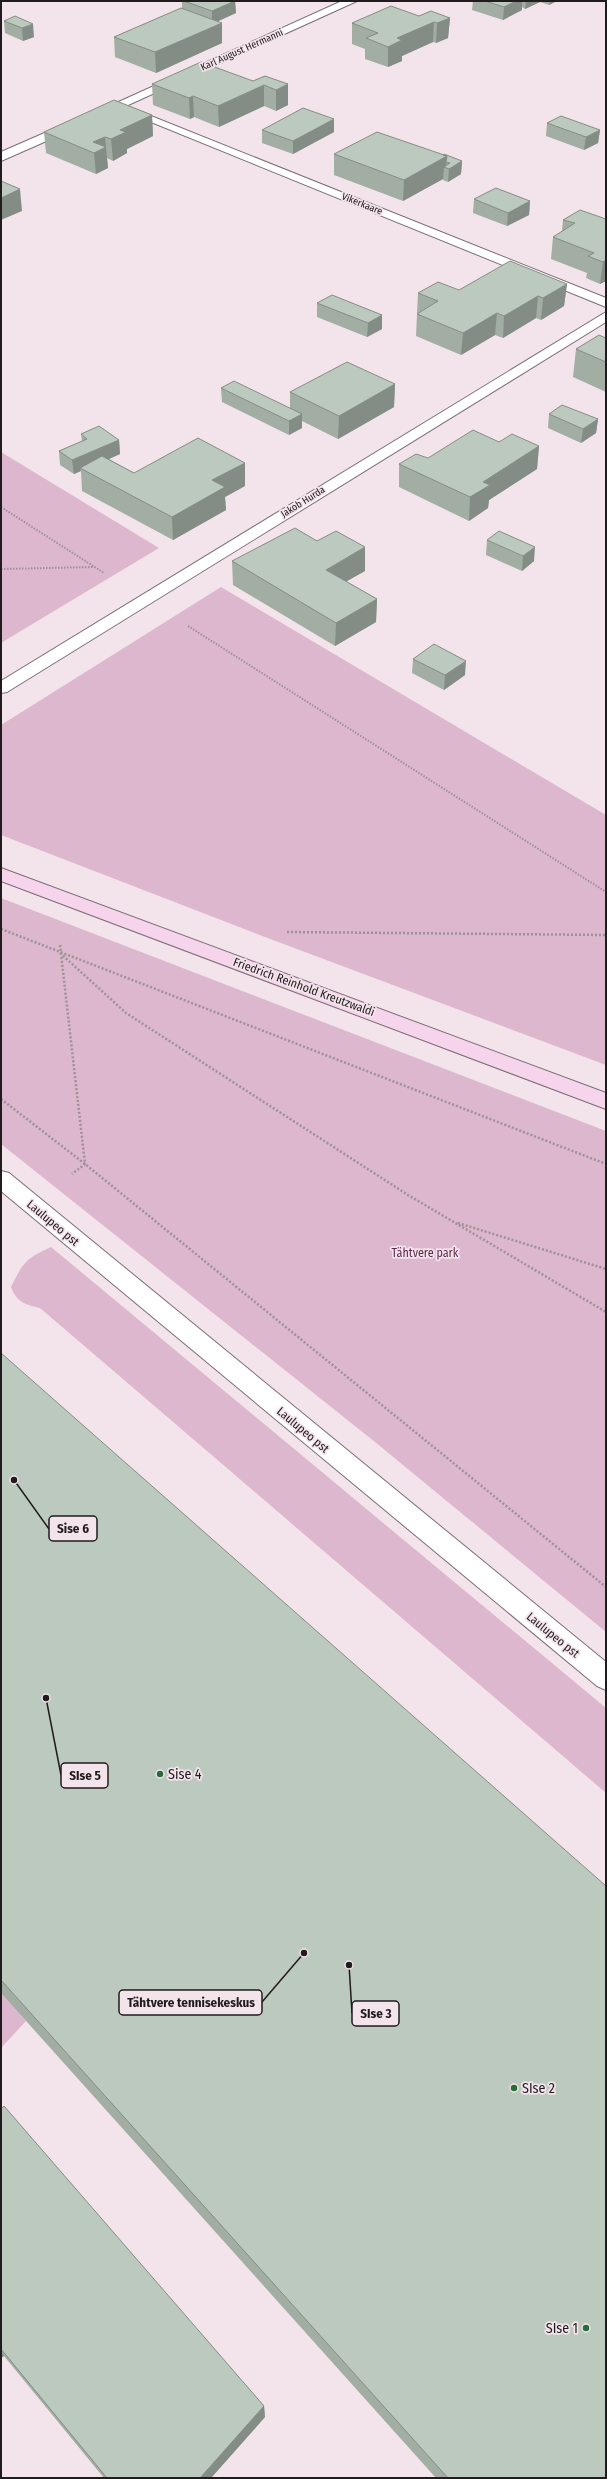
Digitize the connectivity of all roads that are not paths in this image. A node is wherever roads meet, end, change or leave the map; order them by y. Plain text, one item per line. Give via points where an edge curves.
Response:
1 (351, 1) edge
2 (117, 105) junction
3 (95, 115) edge
4 (81, 122) edge
5 (1, 157) edge
6 (606, 303) edge
7 (606, 316) edge
8 (1, 688) edge
9 (1, 874) edge
10 (606, 1101) edge
11 (1, 1179) edge
12 (606, 1678) edge

1 - 2 street, Karl August Hermanni
2 - 3 street, Karl August Hermanni
2 - 6 street, Vikerkaare
4 - 5 street
7 - 8 street, Jakob Hurda
9 - 10 main road, Friedrich Reinhold Kreutzwaldi
11 - 12 street, Laulupeo pst

